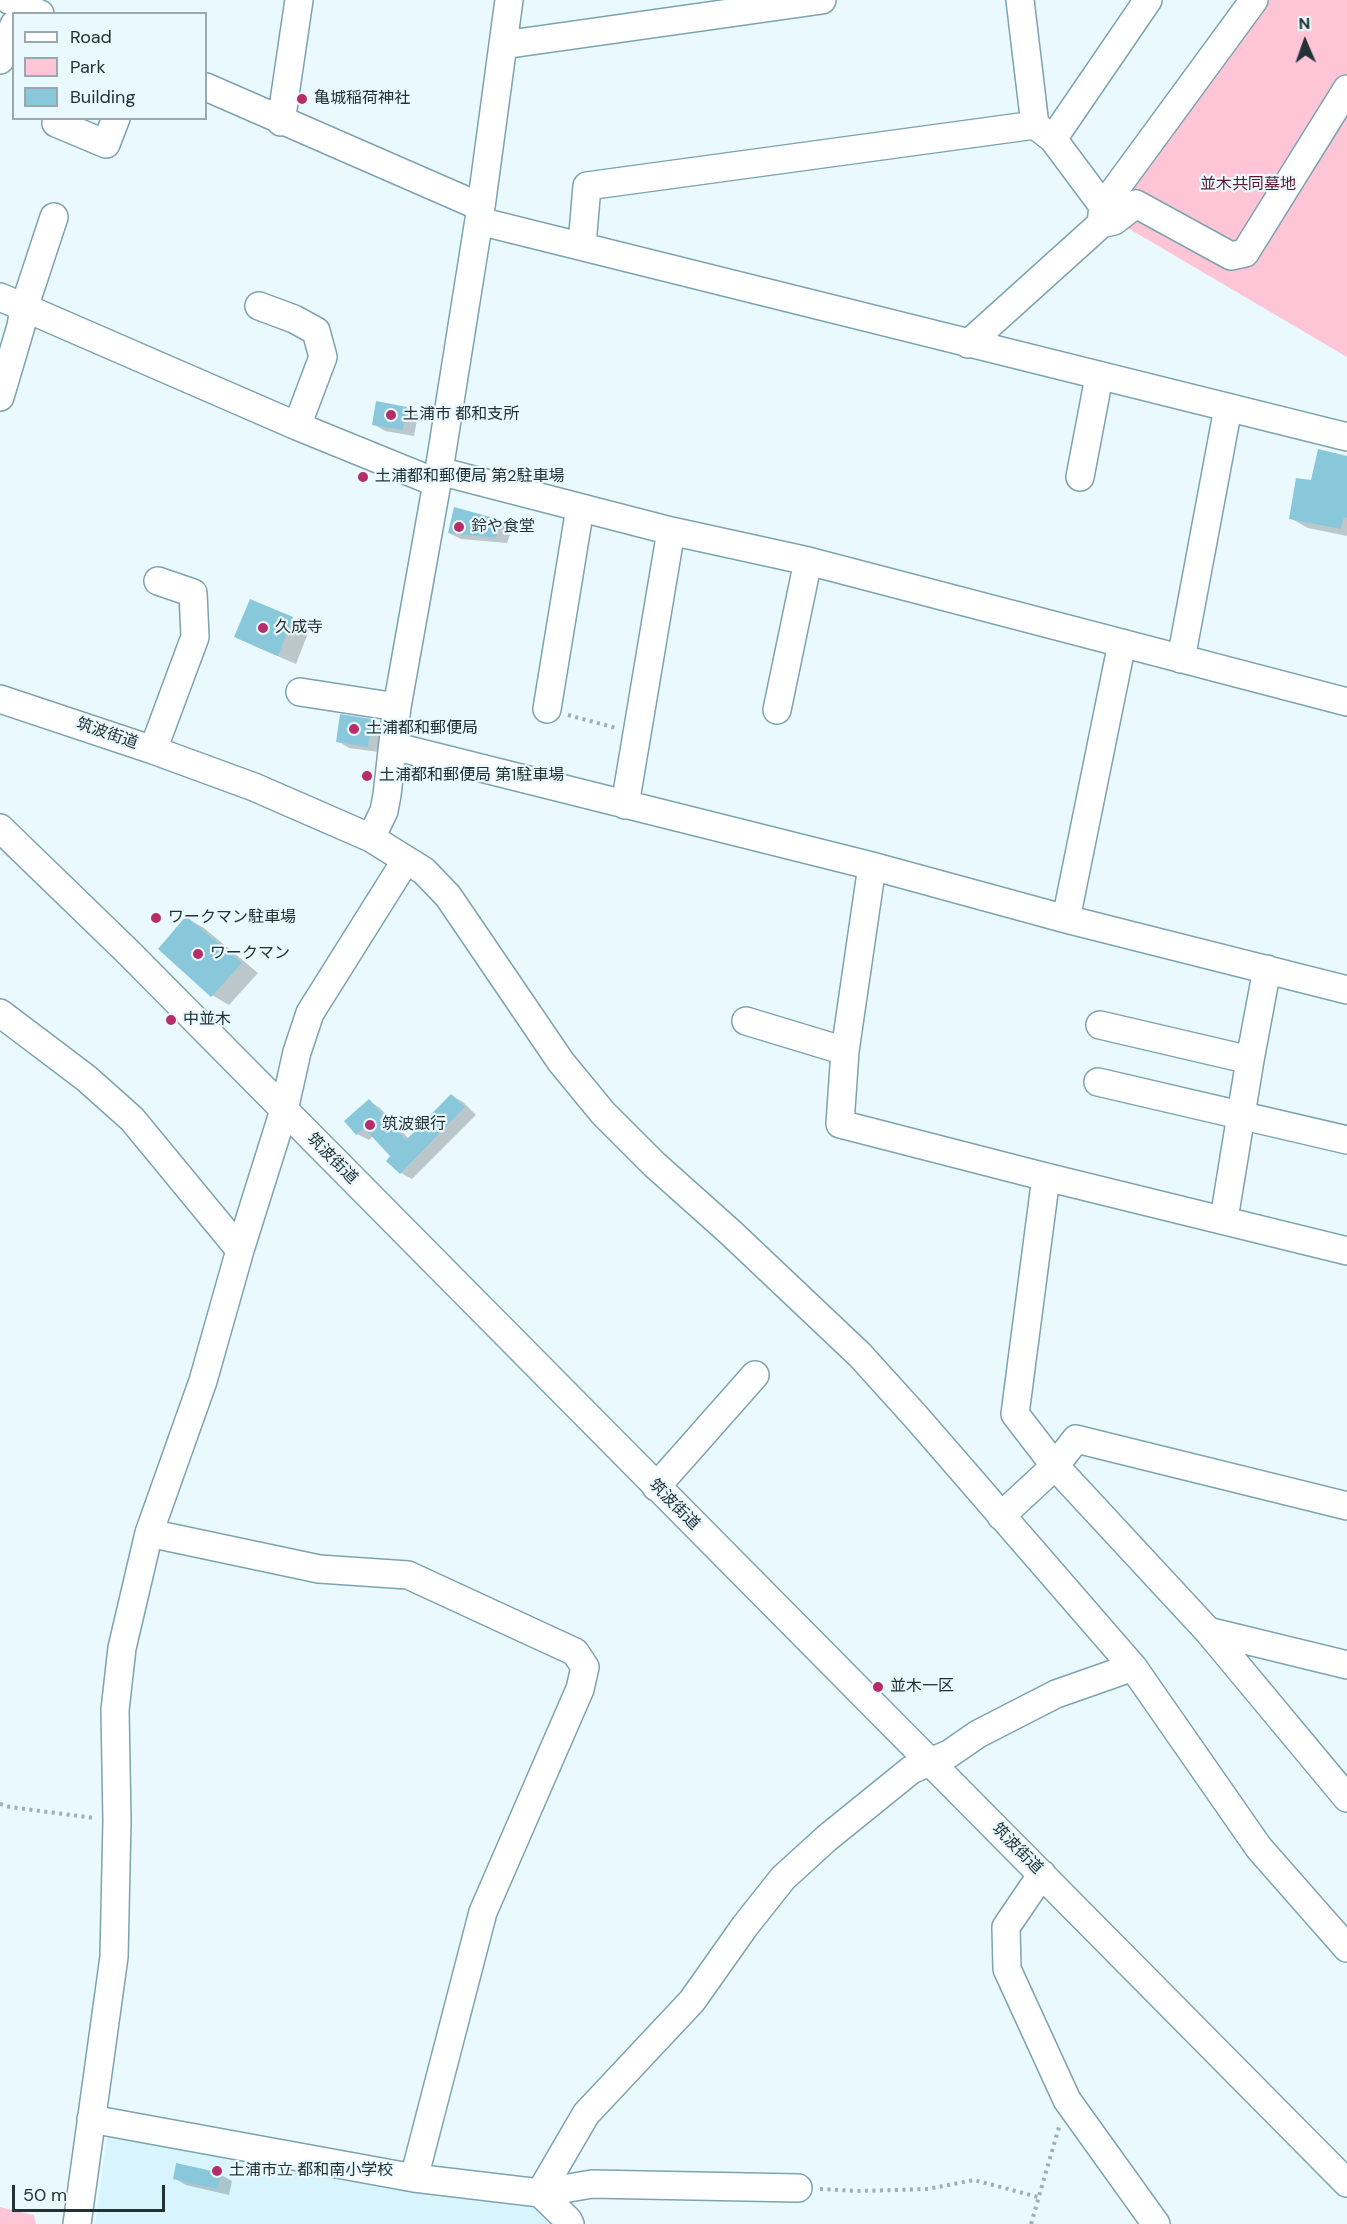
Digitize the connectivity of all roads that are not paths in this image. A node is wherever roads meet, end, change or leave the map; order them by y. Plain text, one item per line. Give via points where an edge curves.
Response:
1 (299, 0) edge
2 (509, 0) edge
3 (817, 0) edge
4 (1020, 0) edge
5 (1148, 0) edge
6 (1254, 0) edge
7 (12, 31) edge
8 (503, 45) junction
9 (0, 60) edge
10 (207, 87) edge
11 (1347, 89) edge
12 (115, 120) edge
13 (281, 122) junction
14 (57, 123) dead end
15 (1044, 132) junction
16 (480, 214) junction
17 (1102, 215) junction
18 (54, 217) dead end
19 (582, 245) junction
20 (12, 302) edge
21 (259, 306) dead end
22 (968, 344) junction
23 (1099, 377) junction
24 (0, 397) edge
25 (1228, 408) junction
26 (297, 426) junction
27 (1347, 437) edge
28 (438, 477) junction
29 (1080, 477) dead end
30 (580, 508) junction
31 (671, 531) junction
32 (808, 561) junction
33 (158, 581) dead end
34 (1122, 644) junction
35 (1181, 659) junction
36 (300, 692) dead end
37 (0, 699) edge
38 (1347, 702) edge
39 (397, 707) junction
40 (547, 709) road end
41 (777, 710) dead end
42 (393, 746) junction
43 (153, 750) junction
44 (625, 805) junction
45 (0, 828) edge
46 (371, 838) junction
47 (406, 860) junction
48 (872, 866) junction
49 (1066, 918) junction
50 (1267, 969) junction
51 (1347, 990) edge
52 (0, 1013) edge
53 (746, 1021) dead end
54 (1100, 1024) dead end
55 (845, 1051) junction
56 (1250, 1060) junction
57 (1098, 1082) dead end
58 (284, 1110) junction
59 (1241, 1115) junction
60 (1347, 1140) edge
61 (1046, 1177) junction
62 (1224, 1219) junction
63 (1346, 1244) edge
64 (240, 1250) junction
65 (755, 1376) dead end
66 (1055, 1466) junction
67 (656, 1487) junction
68 (1347, 1506) edge
69 (1001, 1516) junction
70 (149, 1533) junction
71 (1208, 1631) junction
72 (1347, 1665) edge
73 (1133, 1666) junction
74 (931, 1762) junction
75 (1347, 1798) edge
76 (1042, 1874) junction
77 (1347, 1948) edge
78 (91, 2119) junction
79 (414, 2178) junction
80 (1347, 2183) edge
81 (798, 2188) road end
82 (540, 2193) junction
83 (77, 2224) edge
84 (570, 2224) edge
85 (1156, 2224) edge

1 - 13 street
2 - 8 street
3 - 8 street
4 - 15 street
5 - 15 street
6 - 17 street
7 - 9 street
8 - 16 street
10 - 13 street
11 - 17 street via 1245,253 1231,256 1136,204 1114,221
12 - 14 street via 106,144
13 - 16 street
15 - 17 street
15 - 19 street via 587,186
16 - 19 street
16 - 28 street
17 - 22 street
18 - 20 street
19 - 22 street
20 - 24 street via 21,326
20 - 26 street
21 - 26 street via 316,331 323,357
22 - 23 street
23 - 25 street
23 - 29 street
25 - 27 street
25 - 35 street
26 - 28 street
28 - 30 street
28 - 39 street
30 - 31 street
30 - 40 street
31 - 32 street
31 - 44 street
32 - 34 street
32 - 41 street
33 - 43 street via 193,594 195,637
34 - 35 street
34 - 49 street
35 - 38 street
36 - 39 street
37 - 43 street, 筑波街道
39 - 42 street
42 - 44 street
42 - 46 street via 384,811
43 - 46 street, 筑波街道 via 254,787
44 - 48 street
45 - 58 street, 筑波街道 via 81,904
46 - 47 street, 筑波街道
47 - 58 street via 310,1013
47 - 69 street, 筑波街道 via 424,871 448,896 561,1062 603,1113 860,1356
48 - 49 street
48 - 55 street
49 - 50 street
50 - 51 street
50 - 56 street
52 - 64 street via 86,1078 132,1119
53 - 55 street
54 - 56 street
55 - 61 street via 840,1124
56 - 59 street
57 - 59 street
58 - 64 street
58 - 67 street, 筑波街道
59 - 60 street
59 - 62 street
61 - 62 street
61 - 66 street via 1015,1414
62 - 63 street
64 - 70 street via 203,1382
65 - 67 street
66 - 68 street via 1076,1439
66 - 69 street
66 - 71 street
67 - 74 street, 筑波街道
69 - 73 street, 筑波街道
70 - 78 street via 122,1648 115,1710 114,1957
70 - 79 street via 319,1569 408,1575 575,1652 585,1667 580,1689 483,1912
71 - 72 street
71 - 75 street
73 - 74 street via 1056,1694
73 - 77 street, 筑波街道 via 1259,1848
74 - 76 street, 筑波街道
74 - 82 street via 911,1770 867,1804 783,1878 692,2001 586,2114
76 - 80 street, 筑波街道
76 - 85 street via 1006,1927 1007,1969 1067,2100
78 - 79 street
78 - 83 street
79 - 82 street
81 - 82 street via 592,2184
82 - 84 street

